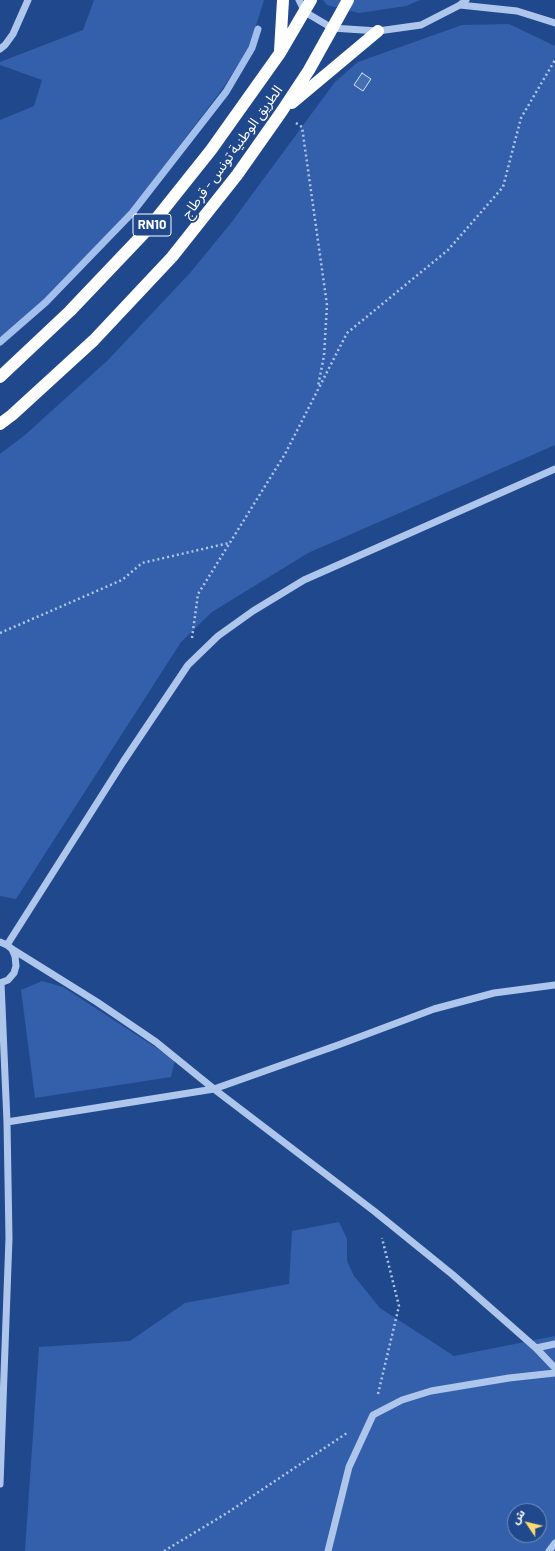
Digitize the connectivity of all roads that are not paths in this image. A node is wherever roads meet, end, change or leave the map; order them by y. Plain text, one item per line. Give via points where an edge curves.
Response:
1 (28, 0) edge
2 (283, 0) edge
3 (298, 0) edge
4 (311, 0) edge
5 (348, 0) edge
6 (466, 0) edge
7 (460, 5) junction
8 (305, 12) junction
9 (555, 23) edge
10 (332, 28) junction
11 (378, 31) junction
12 (0, 49) edge
13 (280, 53) junction
14 (282, 111) junction
15 (0, 377) edge
16 (0, 424) edge
17 (555, 469) edge
18 (6, 945) edge
19 (1, 983) edge
20 (555, 985) edge
21 (214, 1089) junction
22 (7, 1122) junction
23 (555, 1344) edge
24 (536, 1348) junction
25 (555, 1368) edge
26 (555, 1373) edge
27 (0, 1484) edge
28 (555, 1543) edge
29 (328, 1551) edge
30 (549, 1551) edge

1 - 12 street via 13,34
2 - 13 highway
3 - 8 street
4 - 8 highway, الطريق الوطنية تونس - قرطاج / RN10
5 - 10 highway, الطريق الوطنية تونس - قرطاج / RN10
6 - 7 street
7 - 9 street via 517,11
7 - 11 street via 421,25
8 - 10 street
8 - 13 highway, الطريق الوطنية تونس - قرطاج / RN10
10 - 11 street
10 - 14 highway, الطريق الوطنية تونس - قرطاج / RN10
11 - 14 highway
13 - 15 highway, الطريق الوطنية تونس - قرطاج / RN10 via 211,150 148,229 70,311
14 - 16 highway, الطريق الوطنية تونس - قرطاج / RN10 via 238,175 172,257 94,340
17 - 18 street via 304,580 252,611 218,636 188,665
18 - 19 street via 16,956 16,966 14,973
18 - 21 street via 98,1002 156,1042
19 - 22 street
20 - 21 street via 494,993 434,1009
21 - 22 street
21 - 24 street via 374,1211 453,1275
22 - 27 street via 9,1238
23 - 24 street
24 - 25 street
26 - 29 street via 432,1391 402,1400 373,1416 349,1467
28 - 30 street

